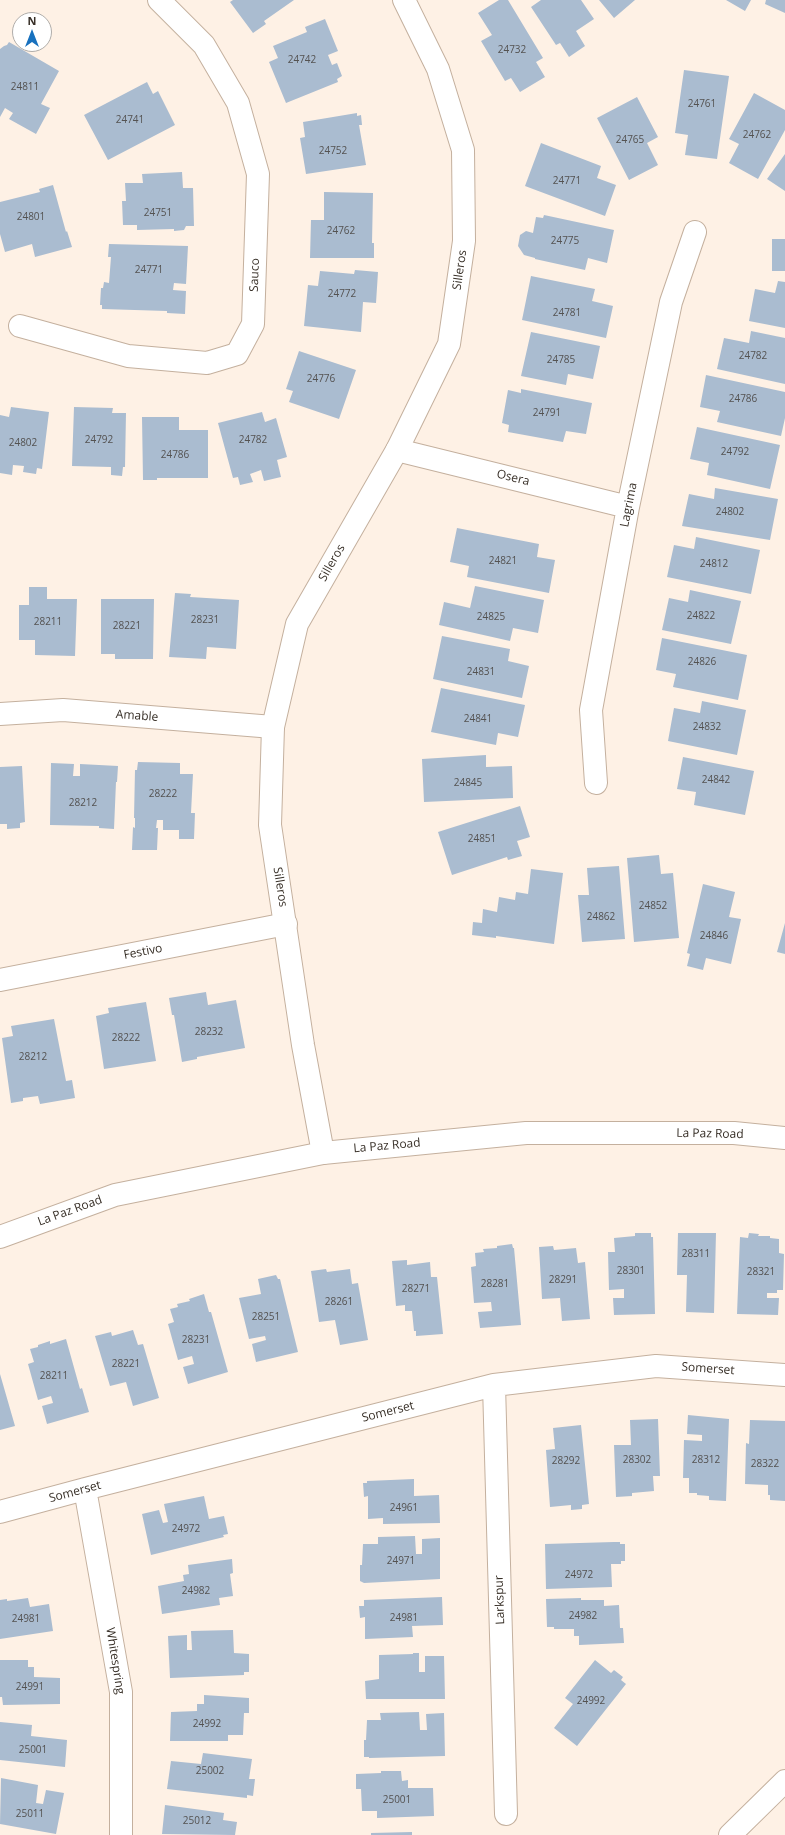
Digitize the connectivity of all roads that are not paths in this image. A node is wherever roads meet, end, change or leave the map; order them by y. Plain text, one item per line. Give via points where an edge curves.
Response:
1 (159, 0) edge
2 (404, 0) edge
3 (695, 232) dead end
4 (20, 326) dead end
5 (397, 450) junction
6 (628, 507) junction
7 (0, 714) edge
8 (274, 726) junction
9 (596, 783) dead end
10 (286, 924) junction
11 (0, 980) edge
12 (785, 1138) edge
13 (323, 1153) junction
14 (0, 1237) edge
15 (785, 1375) edge
16 (494, 1385) junction
17 (85, 1489) junction
18 (0, 1512) edge
19 (785, 1781) edge
20 (506, 1814) dead end
21 (121, 1835) edge
22 (730, 1835) edge

1 - 4 street, Sauco via 204,45 238,103 258,174 253,324 237,354 207,363 128,356
2 - 5 street, Silleros via 438,69 463,150 464,241 449,344
3 - 6 street, Lagrima via 671,302
5 - 6 street, Osera
5 - 8 street, Silleros via 297,624
6 - 9 street, Lagrima via 591,710
7 - 8 street, Amable via 62,710
8 - 10 street, Silleros via 270,825
10 - 11 street, Festivo
10 - 13 street, Silleros via 303,1045
12 - 13 street, La Paz Road via 734,1133 526,1133
13 - 14 street, La Paz Road via 115,1195
15 - 16 street, Somerset via 656,1366
16 - 17 street, Somerset
16 - 20 street, Larkspur
17 - 18 street, Somerset
17 - 21 street, Whitespring via 121,1692
19 - 22 street

